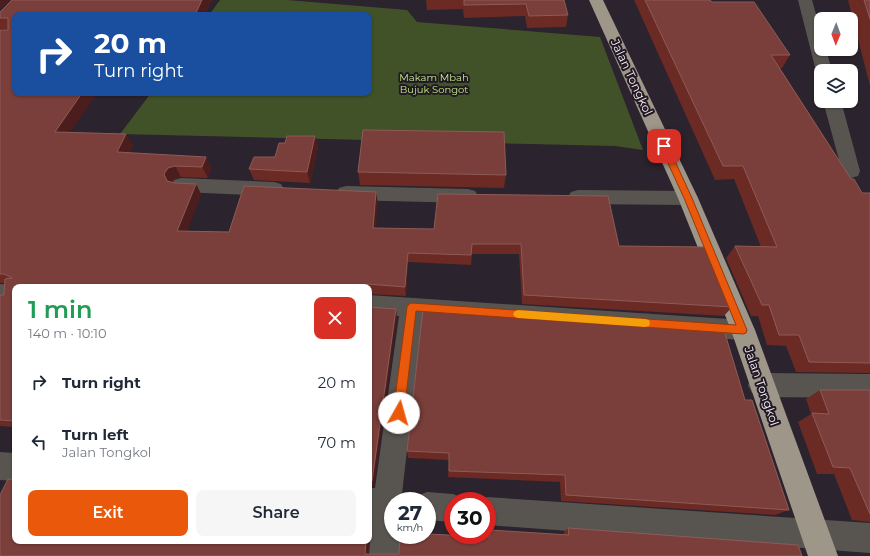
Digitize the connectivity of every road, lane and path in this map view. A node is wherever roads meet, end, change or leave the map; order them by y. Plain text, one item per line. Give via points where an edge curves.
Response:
1 (596, 0) edge
2 (805, 0) edge
3 (822, 64) edge
4 (834, 108) edge
5 (851, 171) dead end
6 (181, 185) edge
7 (290, 190) edge
8 (330, 192) edge
9 (486, 197) edge
10 (563, 197) edge
11 (688, 198) junction
12 (0, 293) edge
13 (12, 294) edge
14 (372, 305) edge
15 (412, 307) junction
16 (743, 330) junction
17 (761, 385) junction
18 (870, 386) edge
19 (0, 466) edge
20 (12, 467) edge
21 (383, 503) edge
22 (496, 512) edge
23 (870, 538) edge
24 (819, 545) edge
25 (384, 556) edge

1 - 11 highway, Jalan Tongkol
2 - 3 street
4 - 5 street
6 - 7 street
8 - 9 street
10 - 11 street
11 - 16 highway, Jalan Tongkol
12 - 13 street
14 - 15 street
15 - 16 street
15 - 21 street
16 - 17 highway, Jalan Tongkol
17 - 18 street
17 - 24 highway, Jalan Tongkol
19 - 20 street
21 - 25 street
22 - 24 street
23 - 24 street

